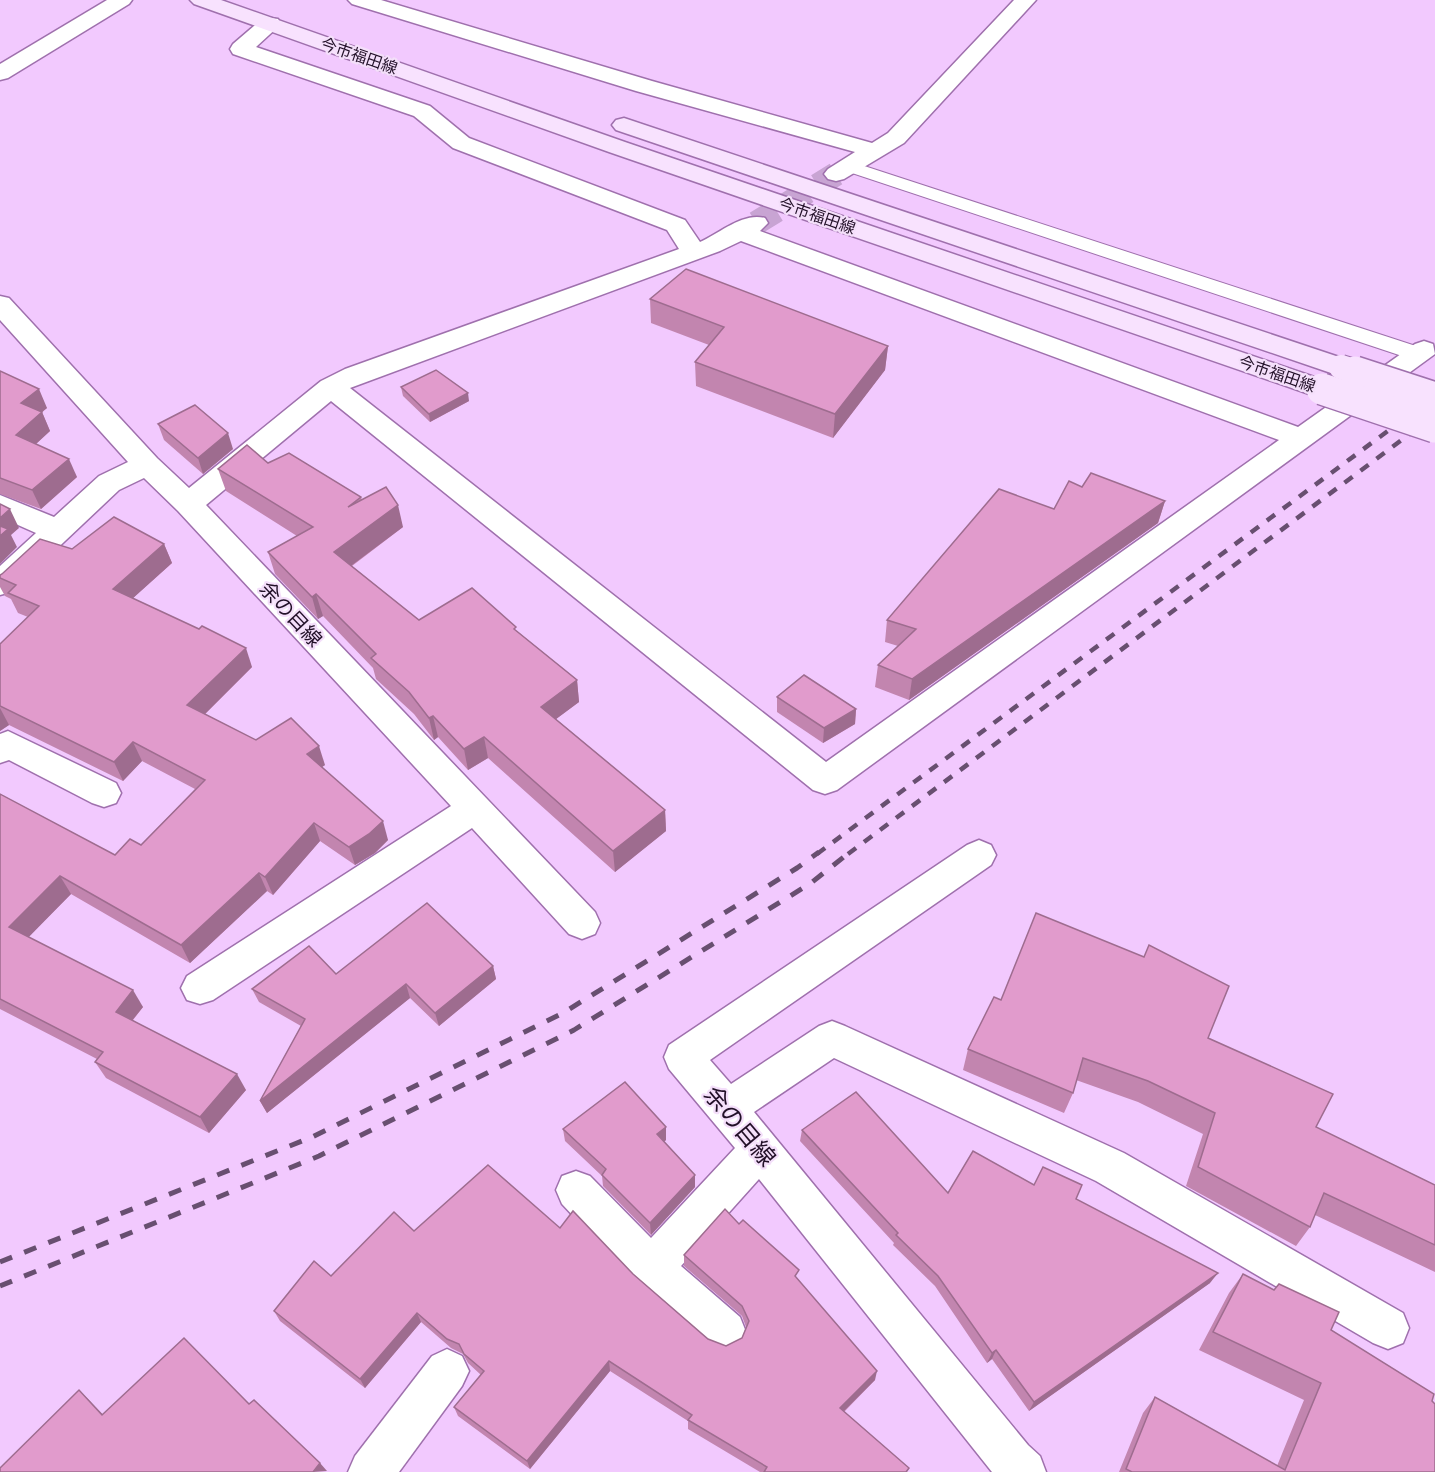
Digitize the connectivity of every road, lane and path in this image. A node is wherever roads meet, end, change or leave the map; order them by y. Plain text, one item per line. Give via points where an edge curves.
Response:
1 (122, 0) edge
2 (201, 0) edge
3 (259, 0) edge
4 (359, 0) edge
5 (1026, 0) edge
6 (270, 24) junction
7 (0, 73) edge
8 (563, 104) dead end
9 (608, 119) dead end
10 (876, 151) junction
11 (843, 170) joint
12 (694, 252) junction
13 (0, 304) edge
14 (1421, 352) joint
15 (331, 387) junction
16 (1435, 398) edge
17 (1435, 427) edge
18 (1301, 438) junction
19 (133, 472) junction
20 (188, 504) junction
21 (0, 505) edge
22 (58, 531) junction
23 (0, 584) edge
24 (0, 750) edge
25 (104, 793) dead end
26 (474, 809) junction
27 (979, 855) dead end
28 (582, 923) dead end
29 (200, 988) dead end
30 (727, 1108) junction
31 (760, 1149) junction
32 (576, 1190) dead end
33 (651, 1268) junction
34 (1388, 1328) dead end
35 (725, 1332) dead end
36 (447, 1371) dead end
37 (371, 1472) edge
38 (1024, 1472) edge

1 - 7 street
2 - 6 main road, 今市福田線
3 - 8 main road, 今市福田線
4 - 10 street
5 - 10 street via 896,138
6 - 12 street via 241,49 422,111 461,143 676,225
6 - 17 main road, 今市福田線, bridge
9 - 16 main road, 今市福田線, bridge
10 - 11 street
11 - 14 lane
12 - 15 street
12 - 18 street via 747,227
13 - 19 street, 余の目線
14 - 18 street
15 - 18 street via 825,780
15 - 20 street
19 - 20 street, 余の目線
19 - 22 street
20 - 26 street, 余の目線
21 - 22 street
22 - 23 street
24 - 25 street via 8,744
26 - 28 street, 余の目線
26 - 29 street
27 - 30 street, 余の目線 via 683,1057
30 - 31 street, 余の目線
30 - 34 street via 832,1038 1110,1167
31 - 33 street
31 - 38 street, 余の目線
32 - 33 street
33 - 35 street
36 - 37 street

